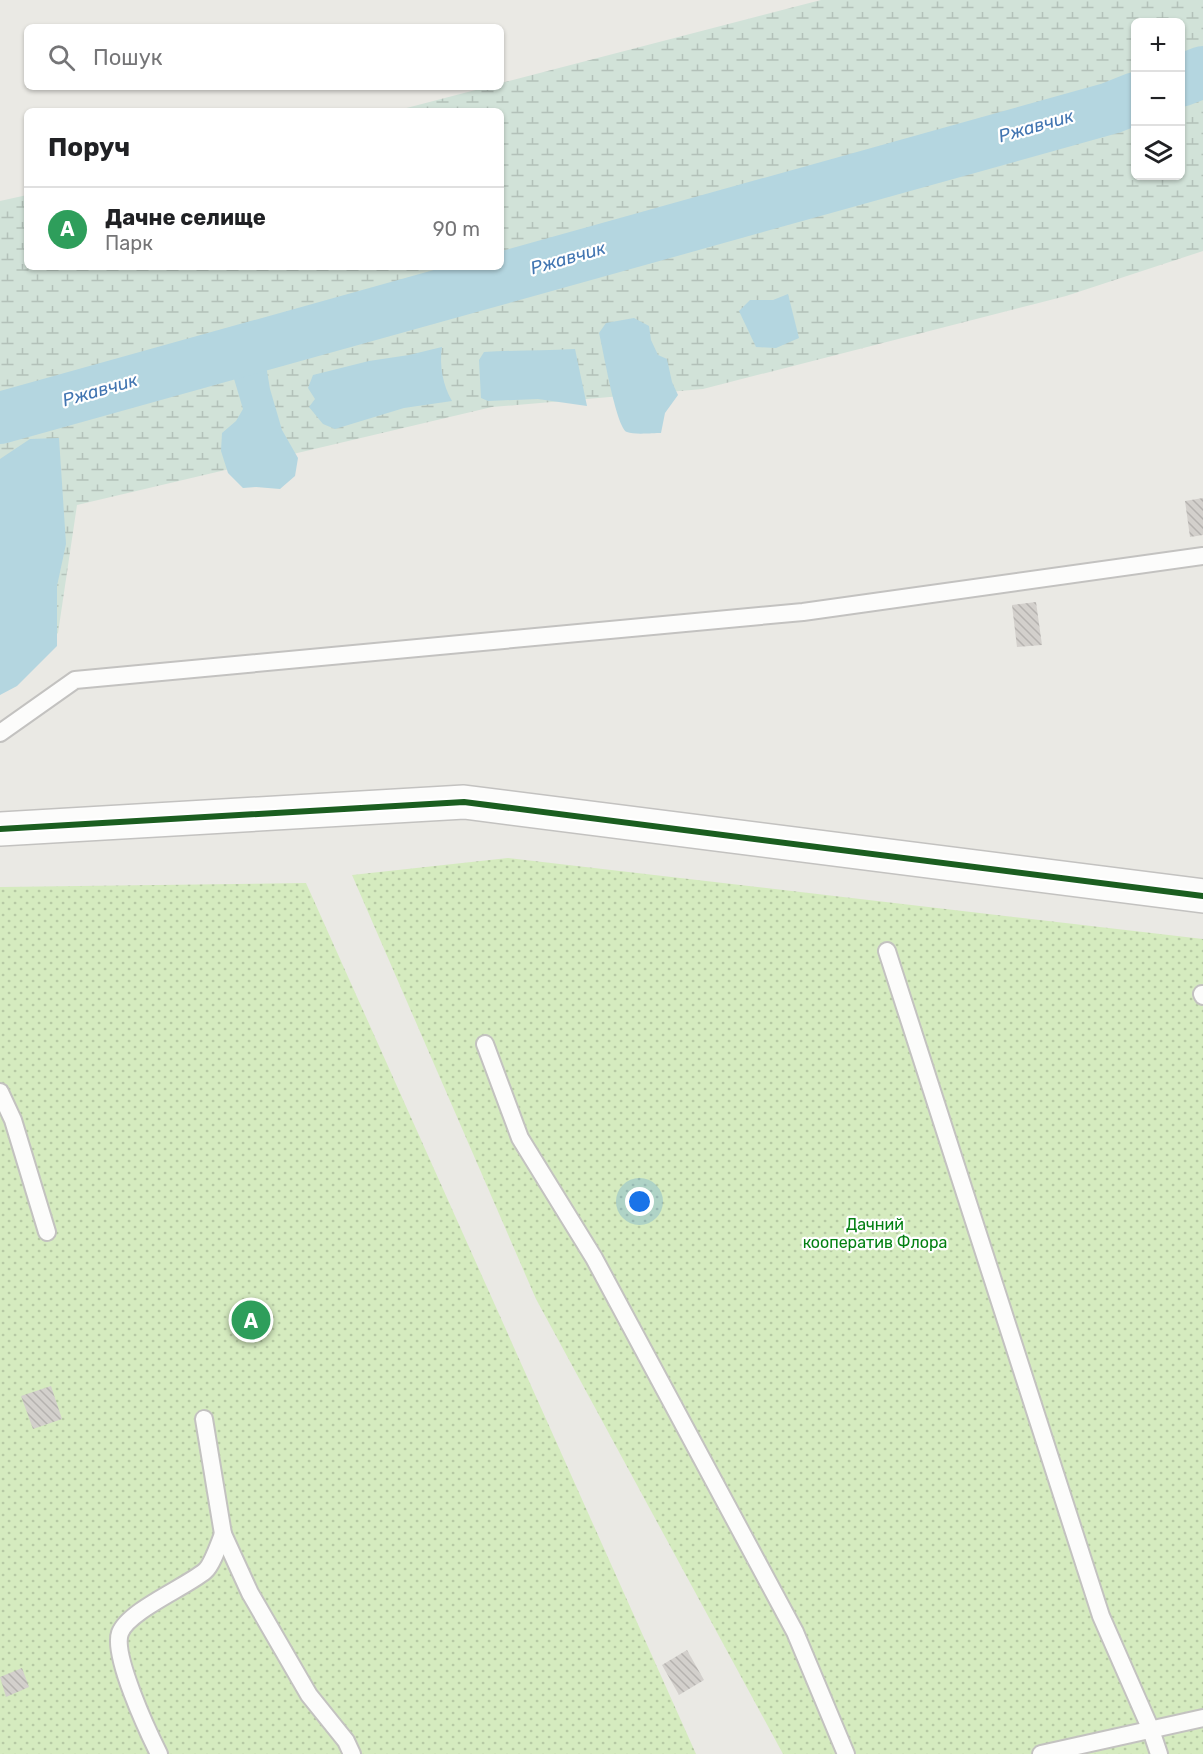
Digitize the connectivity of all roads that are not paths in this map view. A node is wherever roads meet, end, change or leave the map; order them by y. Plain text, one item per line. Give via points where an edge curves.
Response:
1 (1203, 556) edge
2 (0, 733) edge
3 (0, 829) edge
4 (1203, 896) edge
5 (887, 951) dead end
6 (485, 1044) dead end
7 (0, 1092) edge
8 (47, 1232) dead end
9 (204, 1419) dead end
10 (224, 1534) junction
11 (1203, 1718) edge
12 (1151, 1730) junction
13 (159, 1754) edge
14 (352, 1754) edge
15 (846, 1754) edge
16 (1041, 1754) edge
17 (1159, 1754) edge

1 - 2 lane via 804,612 75,680
3 - 4 street via 464,802
5 - 12 lane via 1101,1616
6 - 15 lane via 520,1138 594,1258 795,1632
7 - 8 lane via 13,1120
9 - 10 lane
10 - 13 lane via 207,1569 131,1618 120,1633 120,1654
10 - 14 lane via 250,1593 309,1695
11 - 12 lane
12 - 16 lane
12 - 17 lane

